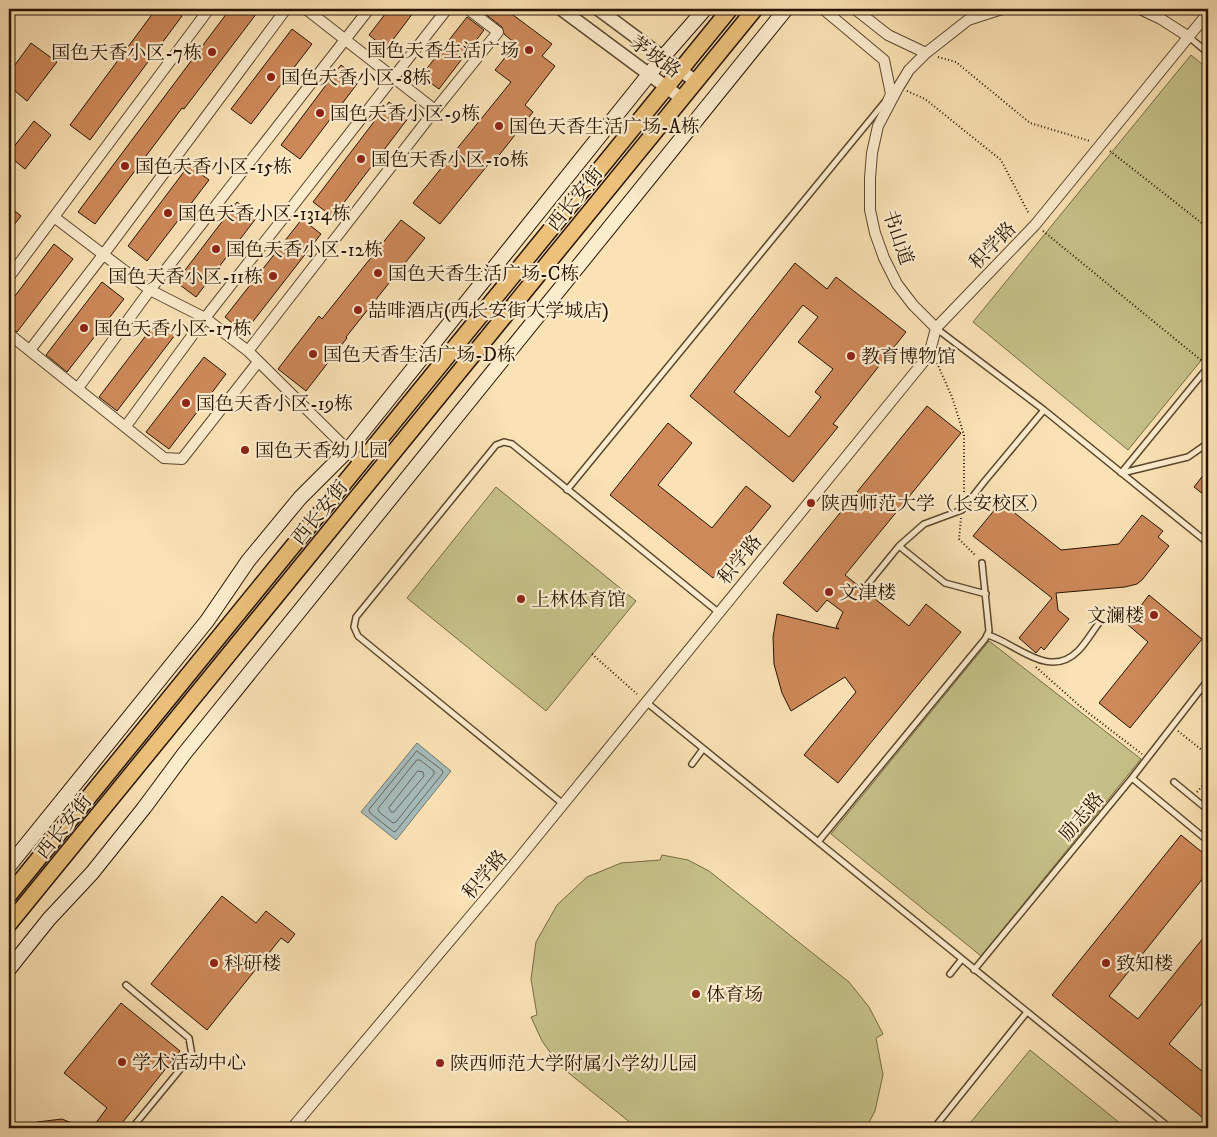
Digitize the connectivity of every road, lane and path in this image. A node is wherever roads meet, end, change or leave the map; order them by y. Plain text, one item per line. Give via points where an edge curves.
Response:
1 (209, 9) edge
2 (286, 9) edge
3 (306, 9) edge
4 (369, 9) edge
5 (447, 9) edge
6 (468, 9) edge
7 (561, 9) edge
8 (598, 9) edge
9 (705, 9) edge
10 (730, 9) edge
11 (755, 9) edge
12 (786, 9) edge
13 (823, 9) edge
14 (856, 9) edge
15 (1002, 9) edge
16 (1140, 9) edge
17 (1208, 12) edge
18 (627, 30) junction
19 (1189, 37) junction
20 (345, 39) junction
21 (614, 48) junction
22 (926, 53) junction
23 (1208, 53) edge
24 (663, 57) junction
25 (680, 70) junction
26 (650, 75) junction
27 (393, 78) junction
28 (695, 81) junction
29 (667, 87) junction
30 (894, 91) junction
31 (681, 98) junction
32 (435, 110) junction
33 (1100, 143) junction
34 (54, 217) junction
35 (1035, 225) junction
36 (1208, 228) edge
37 (103, 255) junction
38 (9, 277) edge
39 (150, 290) junction
40 (205, 318) junction
41 (936, 328) junction
42 (9, 334) edge
43 (30, 350) junction
44 (248, 351) junction
45 (928, 355) junction
46 (258, 362) junction
47 (1208, 367) edge
48 (78, 388) junction
49 (1044, 410) junction
50 (126, 426) junction
51 (1208, 443) edge
52 (348, 450) junction
53 (361, 463) junction
54 (1121, 473) junction
55 (567, 490) junction
56 (962, 510) junction
57 (1208, 543) edge
58 (899, 546) junction
59 (982, 563) joint
60 (868, 584) dead end
61 (986, 594) junction
62 (718, 612) junction
63 (1099, 623) dead end
64 (988, 634) junction
65 (592, 654) dead end
66 (1036, 659) junction
67 (1208, 680) edge
68 (646, 702) junction
69 (1186, 737) dead end
70 (703, 749) junction
71 (1203, 751) dead end
72 (1148, 758) junction
73 (692, 764) dead end
74 (1132, 778) junction
75 (1174, 782) dead end
76 (563, 804) junction
77 (1208, 810) edge
78 (1208, 841) edge
79 (818, 842) junction
80 (9, 866) edge
81 (9, 895) edge
82 (9, 924) edge
83 (962, 959) junction
84 (9, 969) edge
85 (974, 970) junction
86 (950, 974) dead end
87 (126, 985) dead end
88 (1028, 1012) junction
89 (132, 1128) edge
90 (292, 1128) edge
91 (934, 1128) edge
92 (1170, 1128) edge

1 - 34 street
2 - 37 street
3 - 20 street
4 - 20 street
5 - 27 street
6 - 32 street via 498,32
7 - 21 street, 茅坡路
8 - 18 street, 茅坡路
9 - 24 main road
10 - 25 main road, 西长安街
11 - 28 main road, 西长安街
12 - 84 main road via 190,746 92,874 49,919
13 - 30 street via 884,60
14 - 22 street via 888,35
15 - 22 street, 书山道 via 968,20
16 - 19 street
17 - 19 street, 积学路
18 - 21 street
18 - 24 street, 茅坡路
19 - 23 lane
19 - 33 street, 积学路
20 - 27 street
20 - 39 street
21 - 26 street, 茅坡路
22 - 30 street, 书山道
22 - 33 path via 956,62 1030,124
24 - 25 street, 茅坡路
24 - 26 main road
25 - 28 street, 茅坡路
25 - 29 main road, 西长安街
26 - 29 street, 茅坡路
26 - 52 main road
27 - 32 street
27 - 40 street
28 - 31 main road, 西长安街
29 - 31 street, 茅坡路
29 - 53 main road, 西长安街
30 - 35 path via 925,99 1001,160
30 - 41 street, 书山道 via 878,126 872,153 870,210 884,258 897,284
30 - 55 lane
31 - 82 main road, 西长安街
32 - 44 street
33 - 35 street, 积学路
33 - 36 path
34 - 37 street
34 - 38 street
35 - 41 street, 积学路
35 - 47 path
37 - 39 street
37 - 43 street
39 - 40 street
39 - 48 street
40 - 44 street
40 - 50 street
41 - 45 street, 积学路
41 - 49 lane
42 - 43 street
43 - 48 street
44 - 46 street
45 - 56 path via 939,365 964,435
45 - 62 street, 积学路
46 - 50 street via 182,459 164,458
46 - 52 street
47 - 54 lane
48 - 50 street
49 - 54 lane
49 - 56 lane
51 - 54 lane via 1188,457
52 - 53 street
52 - 80 main road via 300,498 248,562 208,621
53 - 81 main road, 西长安街
54 - 57 lane
55 - 62 lane
55 - 76 lane via 512,444 496,445 356,617 354,627 358,636
56 - 58 lane via 924,524
56 - 59 path via 959,539
58 - 60 lane
58 - 61 lane via 945,583
59 - 61 lane
61 - 64 lane
62 - 68 street, 积学路
63 - 66 lane via 1078,651 1065,660 1041,662
64 - 66 lane
64 - 79 lane
65 - 68 path
66 - 72 path via 1036,668
67 - 72 lane, 励志路
68 - 70 lane
68 - 76 street, 积学路
69 - 71 path
70 - 73 lane
70 - 79 lane
72 - 74 lane, 励志路
74 - 78 lane
74 - 85 lane, 励志路
75 - 77 lane
76 - 90 street, 积学路
79 - 83 lane
83 - 85 lane
83 - 86 lane
85 - 88 lane
87 - 89 lane via 189,1038 192,1055
88 - 91 lane
88 - 92 lane

